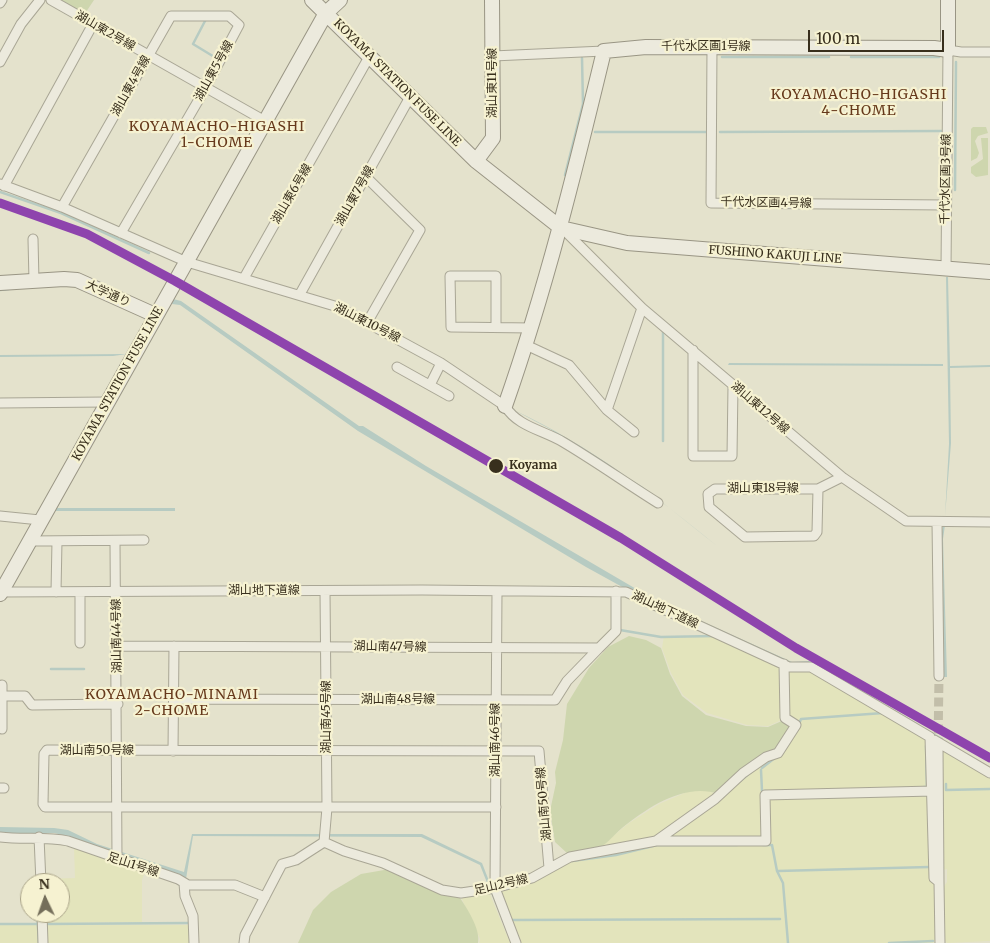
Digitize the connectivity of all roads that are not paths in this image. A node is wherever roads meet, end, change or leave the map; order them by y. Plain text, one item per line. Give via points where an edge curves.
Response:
1 (2, 0) edge
2 (40, 0) edge
3 (51, 0) edge
4 (312, 0) edge
5 (340, 0) edge
6 (492, 0) edge
7 (948, 0) edge
8 (0, 3) edge
9 (326, 13) junction
10 (229, 16) joint
11 (93, 24) junction
12 (712, 47) junction
13 (948, 50) junction
14 (604, 51) junction
15 (990, 52) edge
16 (148, 56) junction
17 (493, 56) junction
18 (368, 57) junction
19 (0, 62) edge
20 (205, 89) junction
21 (410, 97) junction
22 (265, 121) junction
23 (476, 161) junction
24 (366, 177) junction
25 (2, 185) edge
26 (946, 205) junction
27 (62, 207) junction
28 (561, 228) junction
29 (121, 233) junction
30 (33, 239) dead end
31 (187, 262) junction
32 (946, 269) junction
33 (990, 272) edge
34 (244, 278) junction
35 (34, 281) junction
36 (0, 283) edge
37 (300, 294) junction
38 (642, 308) junction
39 (155, 315) junction
40 (368, 321) junction
41 (496, 327) junction
42 (532, 328) junction
43 (526, 346) junction
44 (693, 350) junction
45 (442, 363) junction
46 (397, 367) dead end
47 (430, 385) junction
48 (733, 386) junction
49 (449, 396) dead end
50 (107, 402) junction
51 (0, 403) edge
52 (505, 406) junction
53 (608, 410) junction
54 (634, 432) dead end
55 (842, 477) junction
56 (818, 489) junction
57 (658, 504) dead end
58 (0, 516) edge
59 (40, 520) junction
60 (937, 522) junction
61 (990, 522) edge
62 (115, 540) junction
63 (144, 540) dead end
64 (29, 541) junction
65 (57, 541) junction
66 (325, 591) junction
67 (497, 591) junction
68 (616, 591) junction
69 (56, 592) junction
70 (80, 592) junction
71 (116, 592) junction
72 (0, 593) edge
73 (80, 643) dead end
74 (117, 646) junction
75 (174, 646) junction
76 (327, 646) junction
77 (496, 648) junction
78 (599, 648) junction
79 (784, 664) junction
80 (939, 676) tunnel mouth
81 (2, 685) dead end
82 (1, 697) edge
83 (173, 699) junction
84 (327, 700) junction
85 (496, 700) junction
86 (118, 704) junction
87 (2, 730) dead end
88 (930, 737) junction
89 (938, 746) tunnel mouth
90 (118, 751) junction
91 (173, 751) junction
92 (327, 752) junction
93 (496, 753) junction
94 (990, 773) edge
95 (933, 791) junction
96 (117, 807) junction
97 (496, 807) junction
98 (327, 808) junction
99 (0, 837) edge
100 (39, 838) junction
101 (656, 841) junction
102 (324, 842) junction
103 (117, 855) junction
104 (549, 868) junction
105 (41, 873) edge
106 (939, 882) junction
107 (184, 883) junction
108 (494, 888) junction
109 (265, 897) junction
110 (42, 923) edge
111 (43, 943) edge
112 (194, 943) edge
113 (244, 943) edge
114 (516, 943) edge
115 (940, 943) edge

1 - 8 street
2 - 19 street via 20,24
3 - 11 street, 湖山東2号線
4 - 9 main road
5 - 9 main road
6 - 17 main road, 湖山東11号線
7 - 13 main road, 千代水区画3号線
9 - 18 main road, KOYAMA STATION FUSE LINE
9 - 22 main road, KOYAMA STATION FUSE LINE
10 - 16 street, 湖山東4号線 via 171,16
10 - 20 street, 湖山東5号線 via 239,25
11 - 16 street, 湖山東2号線
11 - 25 street
12 - 13 main road, 千代水区画1号線
12 - 14 main road, 千代水区画1号線
12 - 26 street, 千代水区画4号線 via 711,202
13 - 15 street, 千代水区画1号線
13 - 26 street, 千代水区画3号線
14 - 17 street
14 - 28 main road
16 - 20 street, 湖山東2号線
16 - 27 street, 湖山東4号線
17 - 23 main road, 湖山東11号線 via 493,138
18 - 21 main road, KOYAMA STATION FUSE LINE
18 - 34 street, 湖山東6号線
20 - 22 street, 湖山東2号線
20 - 29 street, 湖山東5号線
21 - 23 main road, KOYAMA STATION FUSE LINE
21 - 24 street, 湖山東7号線
22 - 31 main road, KOYAMA STATION FUSE LINE
23 - 28 main road, KOYAMA STATION FUSE LINE
24 - 37 street, 湖山東7号線
24 - 40 street via 420,230
25 - 27 street, 湖山東10号線
26 - 32 street, 千代水区画3号線
27 - 29 street, 湖山東10号線
28 - 32 main road, FUSHINO KAKUJI LINE via 628,243
28 - 38 street, 湖山東12号線
28 - 42 main road
29 - 31 street, 湖山東10号線
30 - 35 street
31 - 34 street, 湖山東10号線
31 - 39 main road, KOYAMA STATION FUSE LINE
32 - 33 main road, FUSHINO KAKUJI LINE
34 - 37 street, 湖山東10号線
35 - 36 main road, 大学通り
35 - 39 main road, 大学通り via 77,280
37 - 40 street, 湖山東10号線
38 - 44 street, 湖山東12号線
38 - 53 street
39 - 50 main road, KOYAMA STATION FUSE LINE
40 - 45 street, 湖山東10号線
41 - 41 street via 450,327 450,276 496,276
41 - 42 street
42 - 43 main road
43 - 52 main road
43 - 53 street via 569,365
44 - 48 street, 湖山東12号線
44 - 48 street via 692,456 732,456
45 - 47 street
45 - 52 street, 湖山東10号線
46 - 47 street
47 - 49 street
48 - 55 street, 湖山東12号線
50 - 51 street
50 - 59 main road, KOYAMA STATION FUSE LINE
52 - 57 street, 湖山東10号線 via 511,416 561,441
53 - 54 street
55 - 56 street, 湖山東18号線
55 - 60 street, 湖山東12号線 via 906,521
56 - 56 street, 湖山東18号線 via 715,489 706,498 709,507 745,537 814,536 817,532
58 - 59 street
59 - 64 main road, KOYAMA STATION FUSE LINE
60 - 61 street, 湖山東12号線
60 - 80 street
62 - 63 street
62 - 65 street
62 - 71 street, 湖山南44号線
64 - 65 street
64 - 72 main road, KOYAMA STATION FUSE LINE
65 - 69 street
66 - 67 street, 湖山地下道線
66 - 71 street, 湖山地下道線
66 - 76 street, 湖山南45号線
67 - 68 street, 湖山地下道線
67 - 77 street, 湖山南46号線
68 - 78 street via 616,632
68 - 79 street, 湖山地下道線 via 626,592
69 - 70 street, 湖山地下道線
69 - 72 street, 湖山地下道線
70 - 71 street, 湖山地下道線
70 - 73 street
71 - 74 street, 湖山南44号線
74 - 75 street, 湖山南47号線
74 - 86 street, 湖山南44号線
75 - 76 street, 湖山南47号線
75 - 83 street
76 - 77 street, 湖山南47号線
76 - 84 street, 湖山南45号線
77 - 78 street, 湖山南47号線
77 - 85 street, 湖山南46号線
78 - 85 street, 湖山南48号線 via 567,681 555,700
79 - 88 street, 湖山地下道線 via 811,667
79 - 101 street, 足山2号線 via 785,718 796,725 786,744 743,772 715,799
81 - 82 street
82 - 86 street via 25,696 32,705
82 - 87 street
83 - 84 street, 湖山南48号線
83 - 91 street
84 - 85 street, 湖山南48号線
84 - 92 street, 湖山南45号線
85 - 93 street, 湖山南46号線
86 - 90 street, 湖山南44号線
88 - 94 street, 湖山地下道線
88 - 95 street
89 - 106 street
90 - 91 street, 湖山南50号線
90 - 96 street, 湖山南44号線
90 - 96 street, 湖山南50号線 via 47,750 44,754 43,804 45,807
91 - 92 street, 湖山南50号線
92 - 93 street, 湖山南50号線
92 - 98 street, 湖山南45号線
93 - 97 street, 湖山南46号線
93 - 104 street, 湖山南50号線 via 539,751
95 - 101 street via 764,795 766,841
95 - 106 street via 934,878
96 - 98 street, 湖山南50号線
96 - 103 street, 湖山南44号線
97 - 98 street, 湖山南50号線
97 - 108 street, 湖山南46号線
98 - 102 street, 湖山南45号線
99 - 100 street, 足山1号線 via 18,840
100 - 103 street, 足山1号線 via 68,841
100 - 105 street
101 - 104 street, 足山2号線 via 570,857
102 - 108 street, 足山2号線 via 383,863 442,890 462,893
102 - 109 street via 296,860 282,864
103 - 107 street, 足山1号線
104 - 108 street, 足山2号線 via 532,878
106 - 115 street
107 - 109 street, 足山1号線 via 203,886 236,884
107 - 112 street via 193,916
108 - 114 street
109 - 113 street
110 - 111 street

